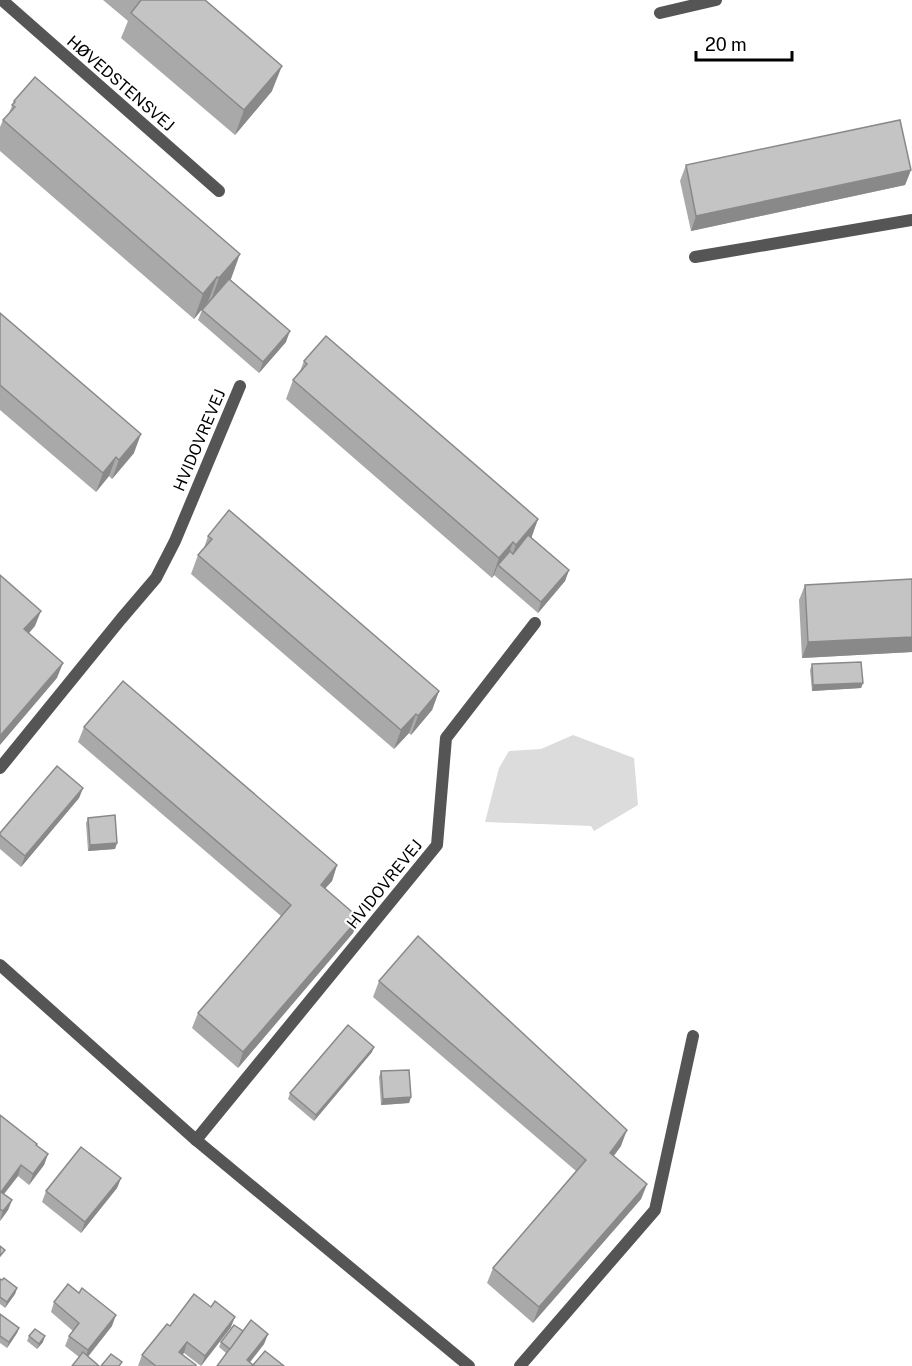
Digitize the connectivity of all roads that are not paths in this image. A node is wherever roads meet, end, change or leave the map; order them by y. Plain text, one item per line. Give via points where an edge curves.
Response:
1 (2, 0) edge
2 (716, 0) edge
3 (660, 13) dead end
4 (219, 191) dead end
5 (912, 220) edge
6 (695, 257) dead end
7 (240, 386) dead end
8 (535, 623) dead end
9 (0, 768) edge
10 (0, 965) edge
11 (693, 1035) dead end
12 (196, 1140) junction
13 (469, 1366) edge
14 (520, 1366) edge

1 - 4 street, HØVEDSTENSVEJ
2 - 3 street
5 - 6 street
7 - 9 street, HVIDOVREVEJ via 156,578
8 - 12 street, HVIDOVREVEJ via 446,738 437,845
10 - 12 street
11 - 14 street via 655,1210
12 - 13 street

